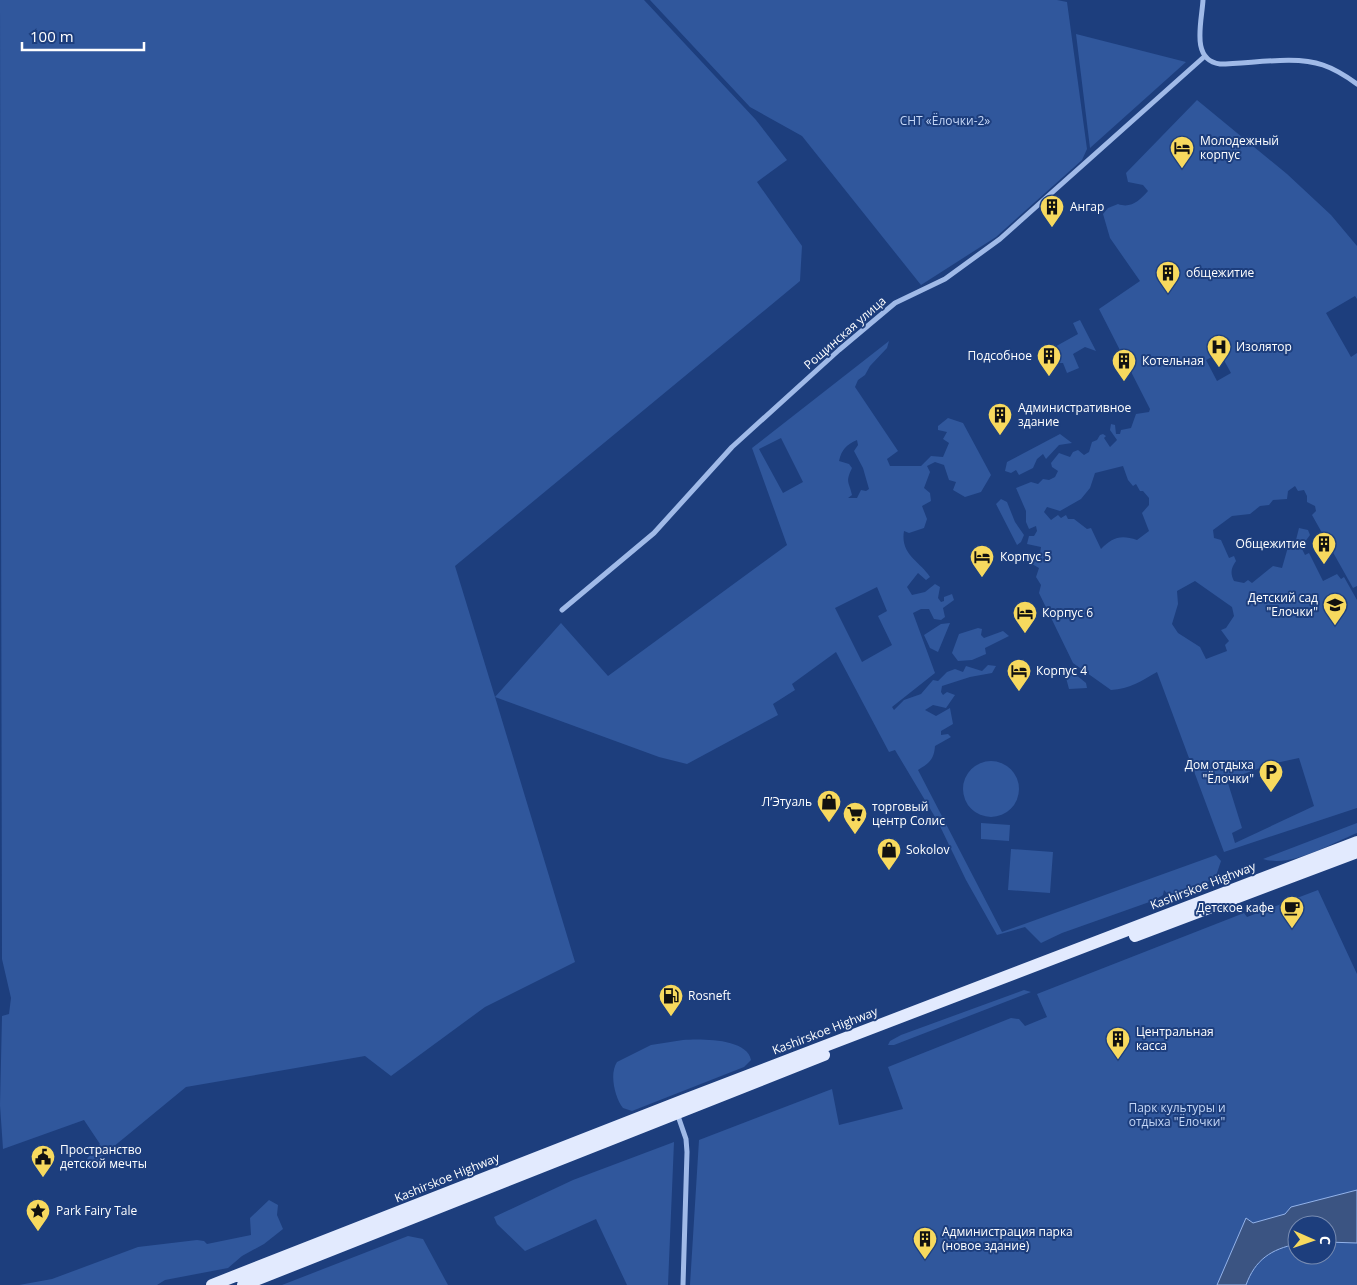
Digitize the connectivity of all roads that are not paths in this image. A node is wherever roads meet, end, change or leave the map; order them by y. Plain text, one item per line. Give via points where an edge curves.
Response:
1 (1203, 0) edge
2 (1205, 56) junction
3 (1357, 84) edge
4 (562, 610) dead end
5 (1357, 842) edge
6 (1357, 852) edge
7 (675, 1108) junction
8 (212, 1285) edge
9 (243, 1285) edge
10 (683, 1285) edge

1 - 2 street via 1200,46
2 - 3 street via 1220,64 1317,63
2 - 4 street, Рощинская улица via 1000,239 945,279 895,303 839,350 732,447 654,533
5 - 7 main road, Kashirskoe Highway
6 - 7 main road, Kashirskoe Highway
7 - 8 main road
7 - 9 main road
7 - 10 street via 687,1152

